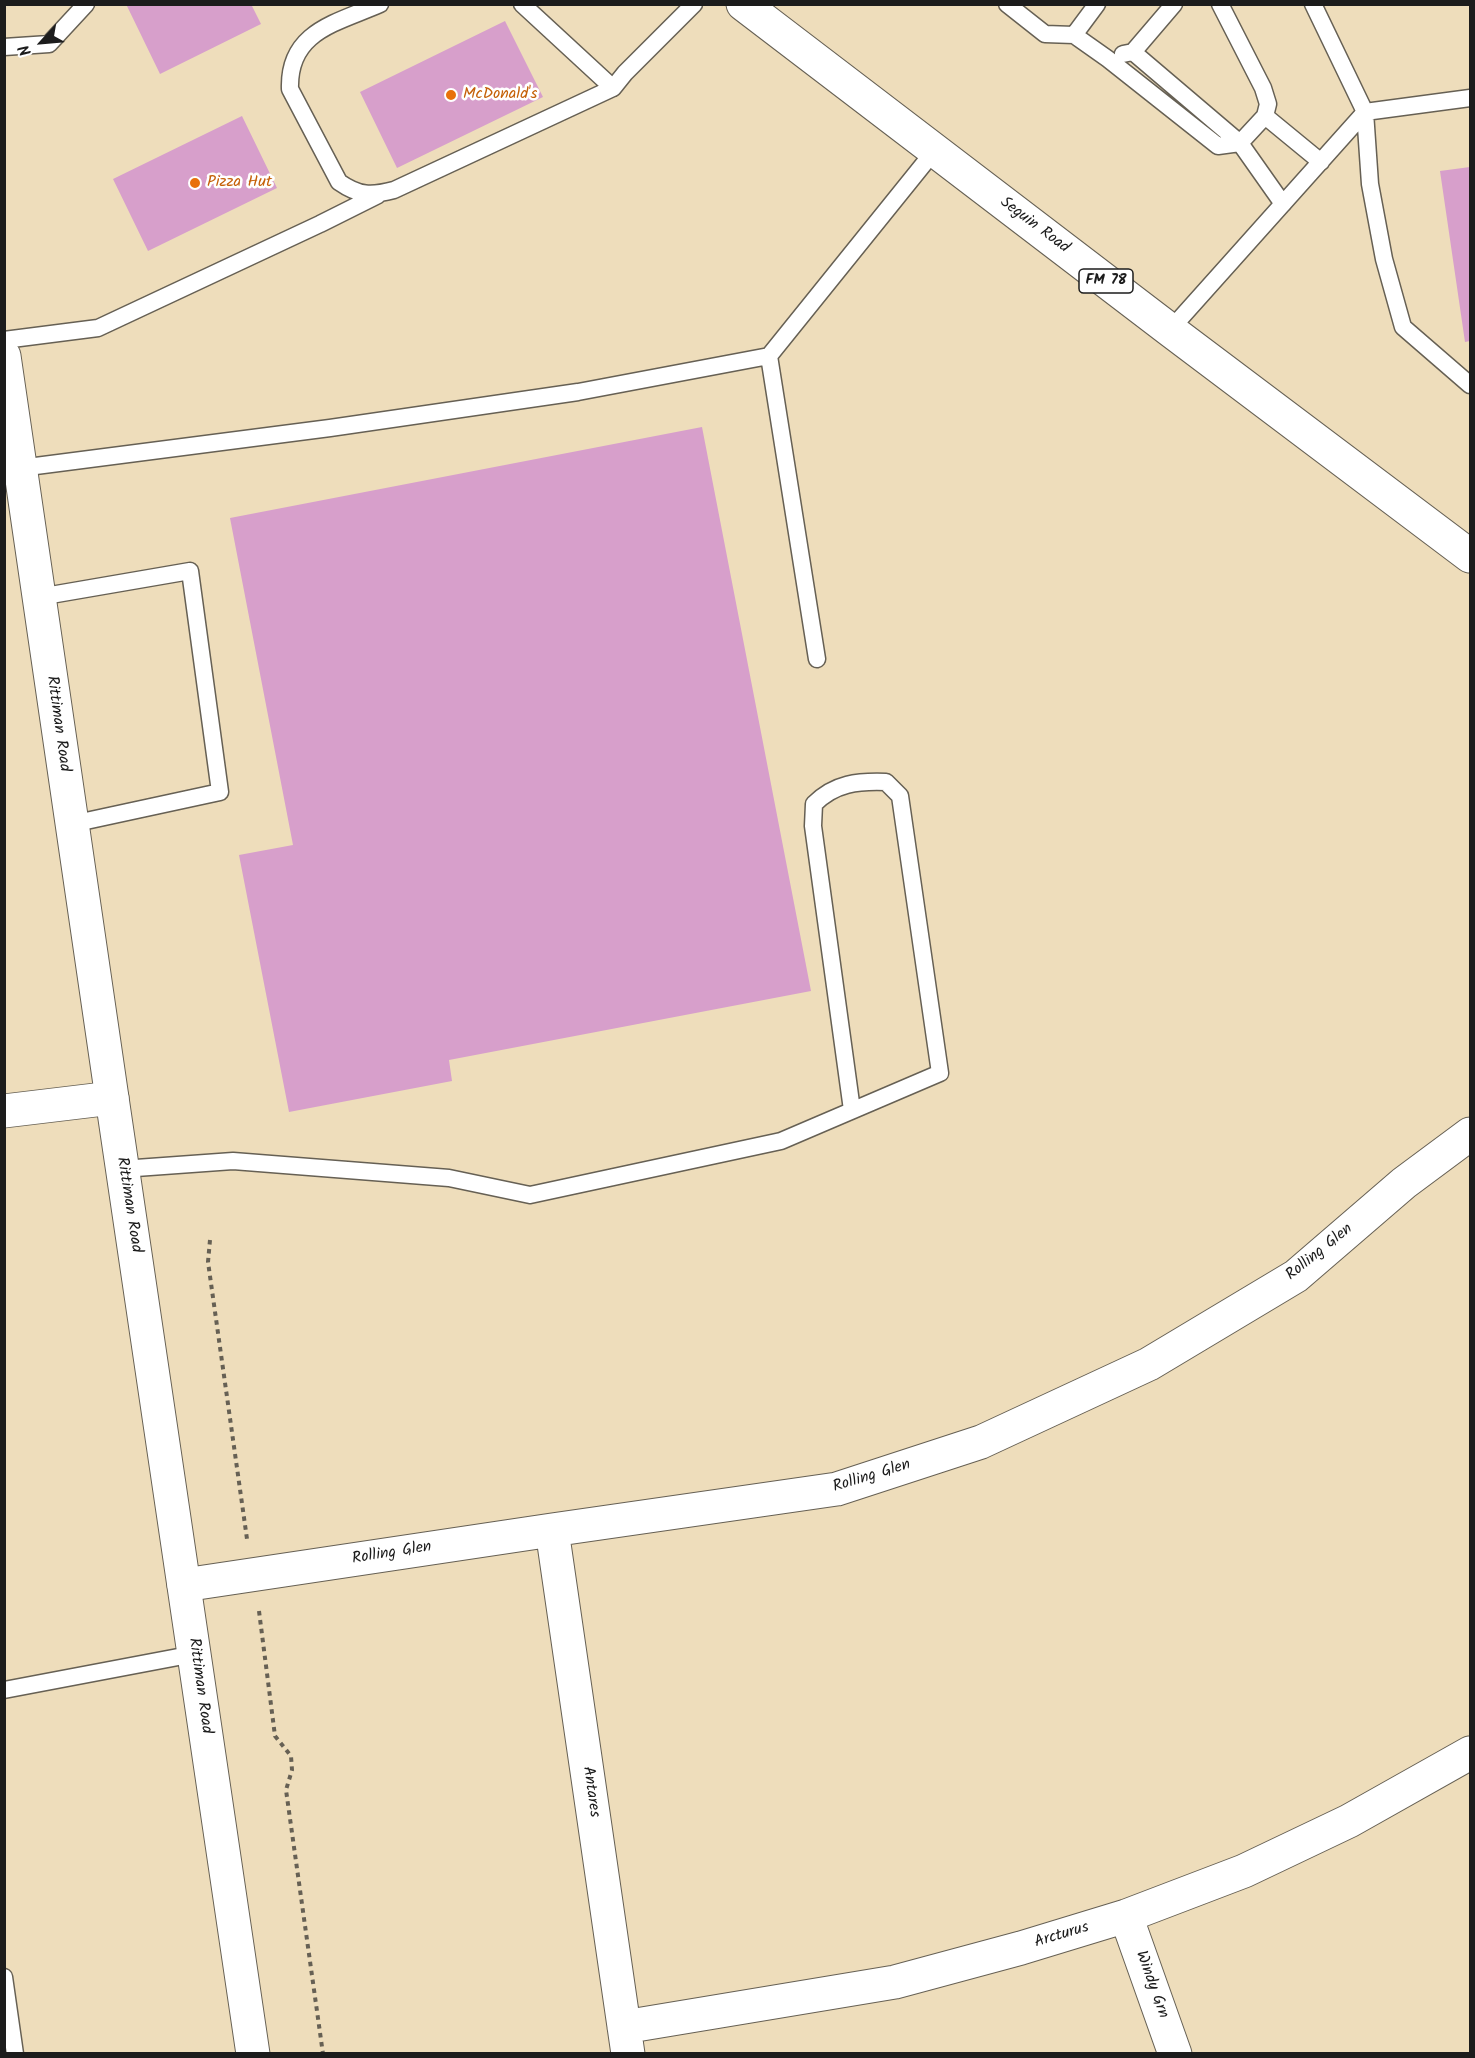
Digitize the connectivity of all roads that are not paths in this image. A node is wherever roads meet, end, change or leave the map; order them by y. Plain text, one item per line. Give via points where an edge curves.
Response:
1 (86, 4) edge
2 (380, 4) edge
3 (522, 4) edge
4 (694, 4) edge
5 (743, 4) edge
6 (1007, 4) edge
7 (1097, 4) edge
8 (1174, 4) edge
9 (1220, 4) edge
10 (1313, 4) edge
11 (1074, 35) junction
12 (4, 47) edge
13 (1133, 52) junction
14 (1108, 59) junction
15 (613, 88) junction
16 (1470, 98) edge
17 (1365, 112) junction
18 (1265, 116) junction
19 (1240, 143) junction
20 (935, 150) junction
21 (1321, 162) junction
22 (380, 194) junction
23 (1283, 204) junction
24 (1170, 330) junction
25 (4, 340) edge
26 (4, 356) edge
27 (768, 356) junction
28 (1470, 385) edge
29 (8, 398) edge
30 (20, 468) junction
31 (1470, 556) edge
32 (39, 597) junction
33 (817, 659) dead end
34 (72, 824) junction
35 (112, 1098) junction
36 (852, 1110) junction
37 (4, 1112) edge
38 (1470, 1134) edge
39 (122, 1169) junction
40 (552, 1530) junction
41 (184, 1585) junction
42 (194, 1654) junction
43 (4, 1690) edge
44 (1470, 1753) edge
45 (1126, 1916) junction
46 (4, 1977) edge
47 (626, 2040) edge
48 (15, 2054) edge
49 (254, 2054) edge
50 (1175, 2054) edge

1 - 12 lane via 49,44
2 - 22 lane via 314,33 301,46 290,78 290,89 339,182 351,191
3 - 15 lane
4 - 15 lane
5 - 20 street, Seguin Road / FM 78
6 - 11 lane via 1045,34
7 - 11 lane
8 - 13 lane
9 - 18 lane via 1263,88 1268,104
10 - 17 lane
11 - 14 lane
13 - 14 lane
13 - 19 lane
14 - 19 lane via 1218,146
15 - 22 lane
16 - 17 lane
17 - 21 lane
17 - 28 lane via 1370,184 1383,259 1403,327
18 - 19 lane
18 - 21 lane
19 - 23 lane
20 - 24 street, Seguin Road / FM 78
20 - 27 lane
21 - 23 lane
22 - 25 lane via 98,328
23 - 24 lane
24 - 31 street, Seguin Road / FM 78
26 - 29 street, Rittiman Road
27 - 30 lane via 566,393
27 - 33 lane
29 - 30 street, Rittiman Road
30 - 32 street, Rittiman Road
32 - 34 street, Rittiman Road
32 - 34 lane via 190,571 220,792
34 - 35 street, Rittiman Road
35 - 37 street
35 - 39 street, Rittiman Road
36 - 36 lane via 939,1073 900,796 886,782 860,781 827,791 814,804 813,826
36 - 39 lane via 781,1141 530,1195 449,1178 233,1161
38 - 40 street, Rolling Glen via 1404,1183 1296,1276 1149,1364 981,1442 837,1490
39 - 41 street, Rittiman Road
40 - 41 street, Rolling Glen
40 - 47 street, Antares
41 - 42 street, Rittiman Road
42 - 43 lane
42 - 49 street, Rittiman Road
44 - 45 street, Arcturus via 1349,1821 1245,1871
45 - 47 street, Arcturus via 895,1982
45 - 50 street, Windy Grn
46 - 48 lane

